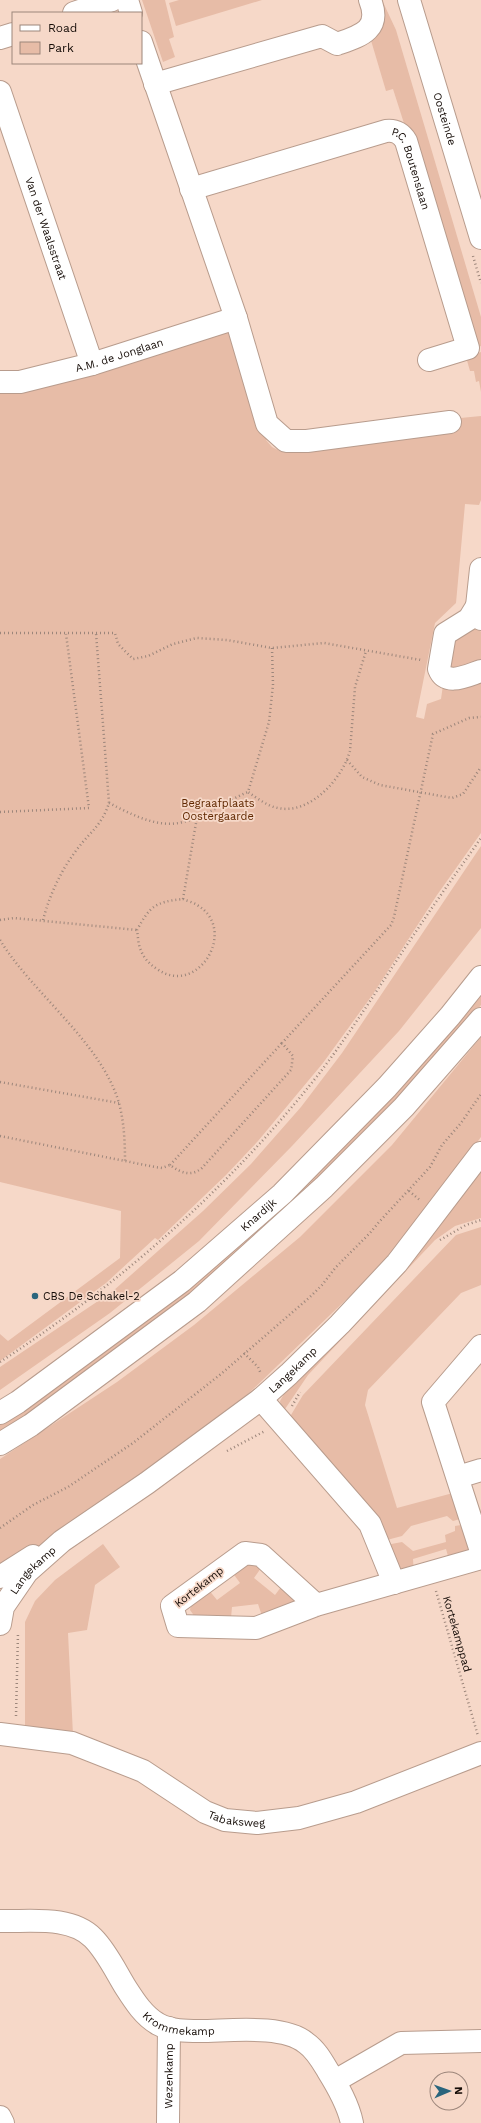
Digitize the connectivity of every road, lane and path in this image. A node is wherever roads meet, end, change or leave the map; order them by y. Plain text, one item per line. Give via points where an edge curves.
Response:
1 (112, 0) edge
2 (127, 0) edge
3 (370, 0) edge
4 (409, 0) edge
5 (77, 12) edge
6 (131, 12) edge
7 (12, 34) edge
8 (0, 38) edge
9 (142, 45) edge
10 (155, 84) junction
11 (0, 92) edge
12 (191, 189) junction
13 (481, 238) edge
14 (236, 318) junction
15 (429, 360) dead end
16 (92, 364) junction
17 (0, 382) edge
18 (450, 422) dead end
19 (481, 569) edge
20 (479, 612) edge
21 (0, 632) edge
22 (66, 634) junction
23 (96, 634) junction
24 (272, 648) junction
25 (366, 651) junction
26 (440, 663) junction
27 (481, 671) edge
28 (481, 717) edge
29 (347, 760) junction
30 (481, 767) edge
31 (421, 791) junction
32 (248, 792) junction
33 (109, 803) junction
34 (0, 812) edge
35 (197, 817) junction
36 (481, 838) edge
37 (183, 899) junction
38 (0, 920) edge
39 (43, 920) junction
40 (136, 930) junction
41 (0, 940) edge
42 (481, 977) edge
43 (481, 1019) edge
44 (282, 1043) junction
45 (0, 1082) edge
46 (481, 1094) edge
47 (119, 1103) junction
48 (0, 1136) edge
49 (481, 1153) edge
50 (125, 1161) junction
51 (170, 1165) junction
52 (481, 1346) edge
53 (244, 1353) junction
54 (0, 1362) edge
55 (267, 1394) junction
56 (0, 1413) edge
57 (0, 1444) edge
58 (481, 1470) edge
59 (458, 1477) junction
60 (0, 1528) edge
61 (62, 1542) junction
62 (481, 1551) edge
63 (481, 1558) edge
64 (431, 1573) junction
65 (0, 1578) edge
66 (394, 1583) junction
67 (316, 1605) junction
68 (0, 1624) edge
69 (0, 1734) edge
70 (480, 1746) edge
71 (0, 1921) edge
72 (169, 2028) junction
73 (481, 2041) edge
74 (335, 2081) junction
75 (0, 2117) edge
76 (3, 2123) edge
77 (168, 2123) edge
78 (352, 2123) edge

1 - 5 street
2 - 6 street
3 - 10 street via 374,13 362,35 337,44 322,36
4 - 13 street, Oosteinde
7 - 8 street
9 - 10 street
10 - 12 street
11 - 16 street, Van der Waalsstraat
12 - 14 street
12 - 15 street, P.C. Boutenslaan via 386,131 392,130 402,135 468,348
14 - 16 street, A.M. de Jonglaan
14 - 18 street via 267,424 286,441
16 - 17 street, A.M. de Jonglaan via 20,382
19 - 20 street
20 - 26 street via 445,634
21 - 22 path
22 - 23 path
22 - 34 path via 89,808
23 - 24 path via 115,633 118,644 133,659 197,638
23 - 33 path
24 - 25 path via 324,643
24 - 32 path via 273,685 269,722
25 - 26 path
25 - 29 path via 355,687 350,751
26 - 27 street via 441,674 452,679
28 - 31 path via 469,718 433,734
29 - 31 path via 362,777 380,785
29 - 32 path via 339,774 313,801 300,807 277,808
30 - 31 path via 463,794 452,798
31 - 44 path via 402,890 390,925
32 - 35 path
33 - 35 path via 131,814 162,823 183,822
33 - 39 path via 104,819 66,865
35 - 37 path
36 - 54 path via 363,1013 316,1077 252,1152 192,1214 122,1274 53,1327
37 - 40 path via 162,902 146,914
37 - 40 path via 198,905 209,916 214,932 213,948 206,962 193,972 178,976 162,973 148,963 140,950
38 - 39 path
39 - 40 path
41 - 47 path via 98,1061
42 - 56 street, Knardijk via 388,1087 282,1194 182,1282
43 - 57 street via 404,1107 324,1188 197,1302 31,1425
44 - 51 path
44 - 51 path via 293,1056 292,1070 198,1172 187,1174
45 - 47 path
46 - 53 path via 442,1145 430,1167 409,1191 336,1266 310,1297
47 - 50 path
48 - 50 path
49 - 55 street, Langekamp via 397,1263 340,1324
50 - 51 path via 162,1168
52 - 59 street via 432,1402
53 - 55 path via 258,1367
53 - 60 path via 133,1443 68,1487 33,1505
55 - 61 street, Langekamp
55 - 66 street via 370,1524
58 - 59 street
59 - 62 street
61 - 65 street, Langekamp via 30,1557
61 - 68 street, Langekamp via 27,1572 2,1607
63 - 64 street, Kortekamp
64 - 66 street, Kortekamp
64 - 70 path, Kortekamppad
66 - 67 street, Kortekamp
67 - 67 street, Kortekamp via 256,1628 178,1626 172,1606 245,1553 261,1555
69 - 70 street, Tabaksweg via 72,1744 143,1771 205,1812 225,1820 257,1823 299,1818 356,1802
71 - 72 street, Krommekamp via 61,1923 80,1929 93,1937 143,2012 151,2020
72 - 74 street, Krommekamp via 271,2031 294,2035 315,2051
72 - 77 street, Wezenkamp
73 - 74 street via 401,2043
74 - 78 street, Krommekamp via 347,2105
75 - 76 street

